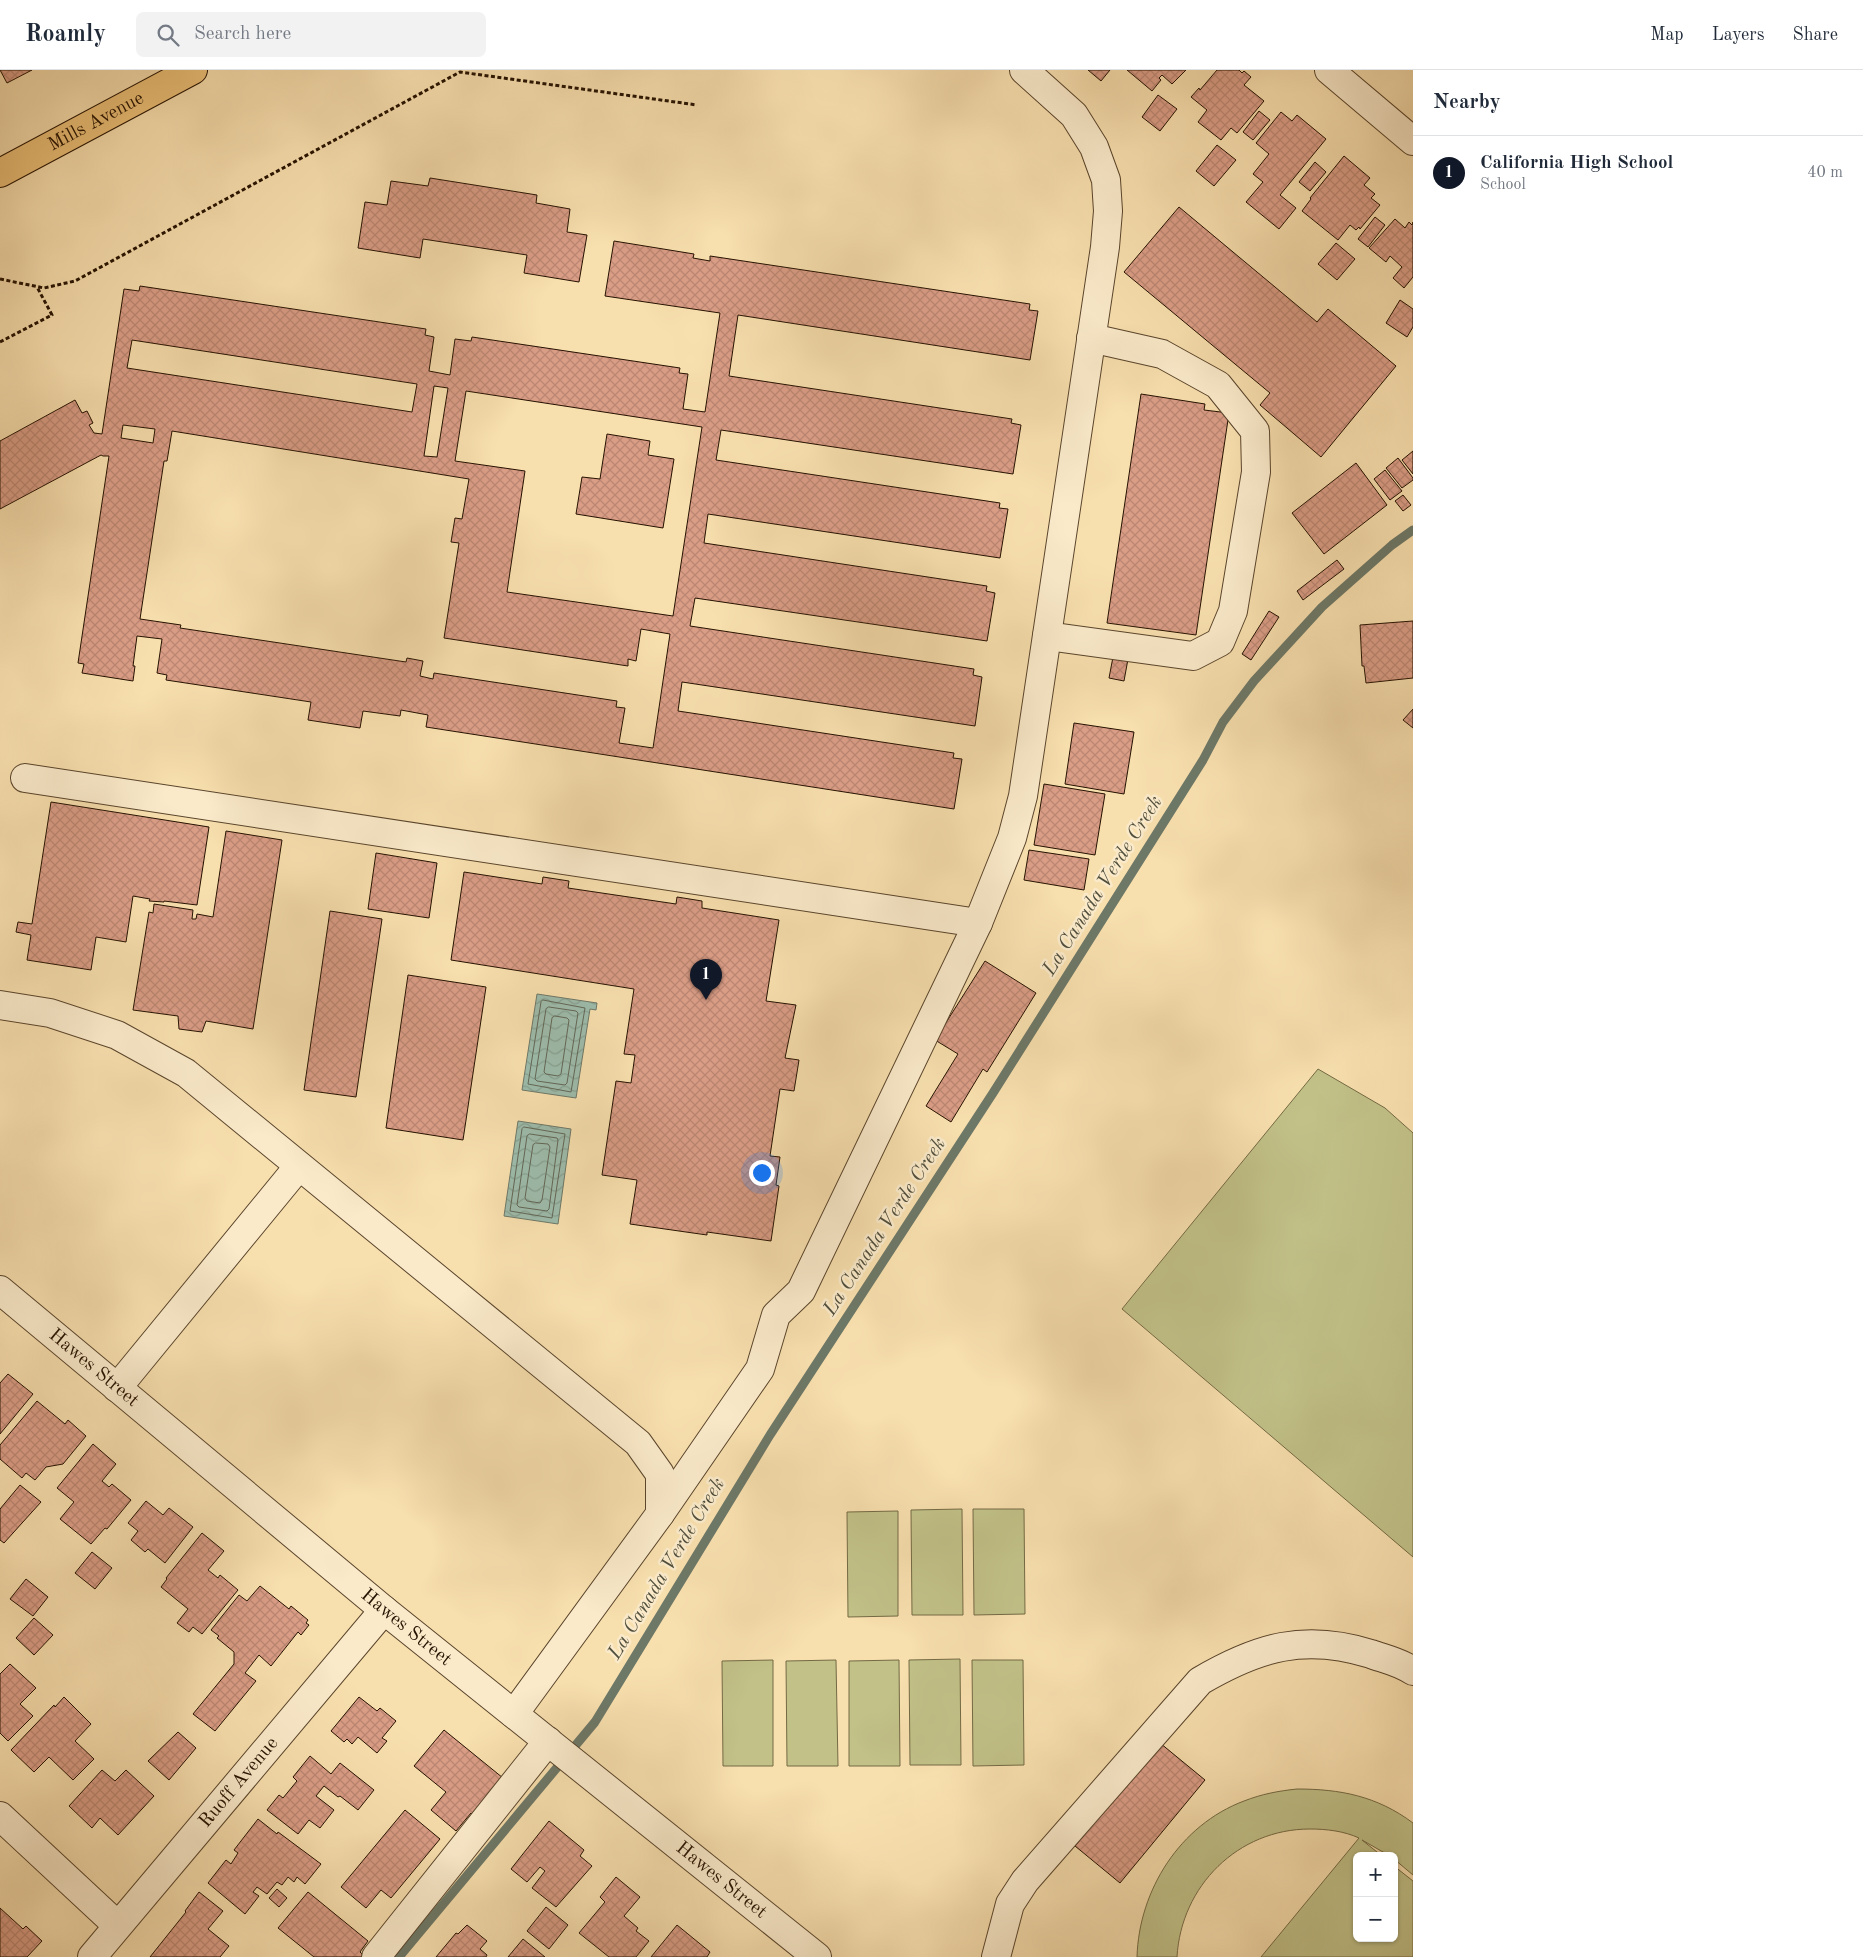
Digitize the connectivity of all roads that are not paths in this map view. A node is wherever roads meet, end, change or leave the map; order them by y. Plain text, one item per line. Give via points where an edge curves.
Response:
1 (193, 70) edge
2 (1024, 70) edge
3 (1329, 70) edge
4 (1413, 141) edge
5 (0, 173) edge
6 (1091, 338) junction
7 (1047, 636) junction
8 (25, 778) dead end
9 (978, 923) junction
10 (0, 1005) edge
11 (300, 1166) junction
12 (0, 1290) edge
13 (118, 1388) junction
14 (660, 1514) junction
15 (384, 1610) junction
16 (1413, 1671) edge
17 (514, 1714) junction
18 (551, 1744) junction
19 (0, 1816) edge
20 (118, 1926) junction
21 (92, 1957) edge
22 (376, 1957) edge
23 (817, 1957) edge
24 (996, 1957) edge

1 - 5 main road, Mills Avenue
2 - 6 street via 1074,115 1094,147 1106,180 1108,212
3 - 4 street
6 - 7 street
6 - 7 street via 1162,354 1218,385 1255,431 1256,472 1233,611 1220,642 1193,656
7 - 9 street via 1023,796 1012,838
8 - 9 street
9 - 14 street via 801,1292 776,1315 760,1369
10 - 11 street via 50,1013 117,1035 186,1073
11 - 13 street
11 - 14 street via 638,1444 660,1474
12 - 13 street, Hawes Street
13 - 15 street, Hawes Street
14 - 17 street
15 - 17 street, Hawes Street
15 - 20 street, Ruoff Avenue
16 - 24 street via 1403,1664 1351,1648 1307,1643 1275,1648 1239,1660 1200,1681 1025,1881 1010,1904
17 - 18 street, Hawes Street
18 - 22 street
18 - 23 street, Hawes Street
19 - 20 street
20 - 21 street, Ruoff Avenue

